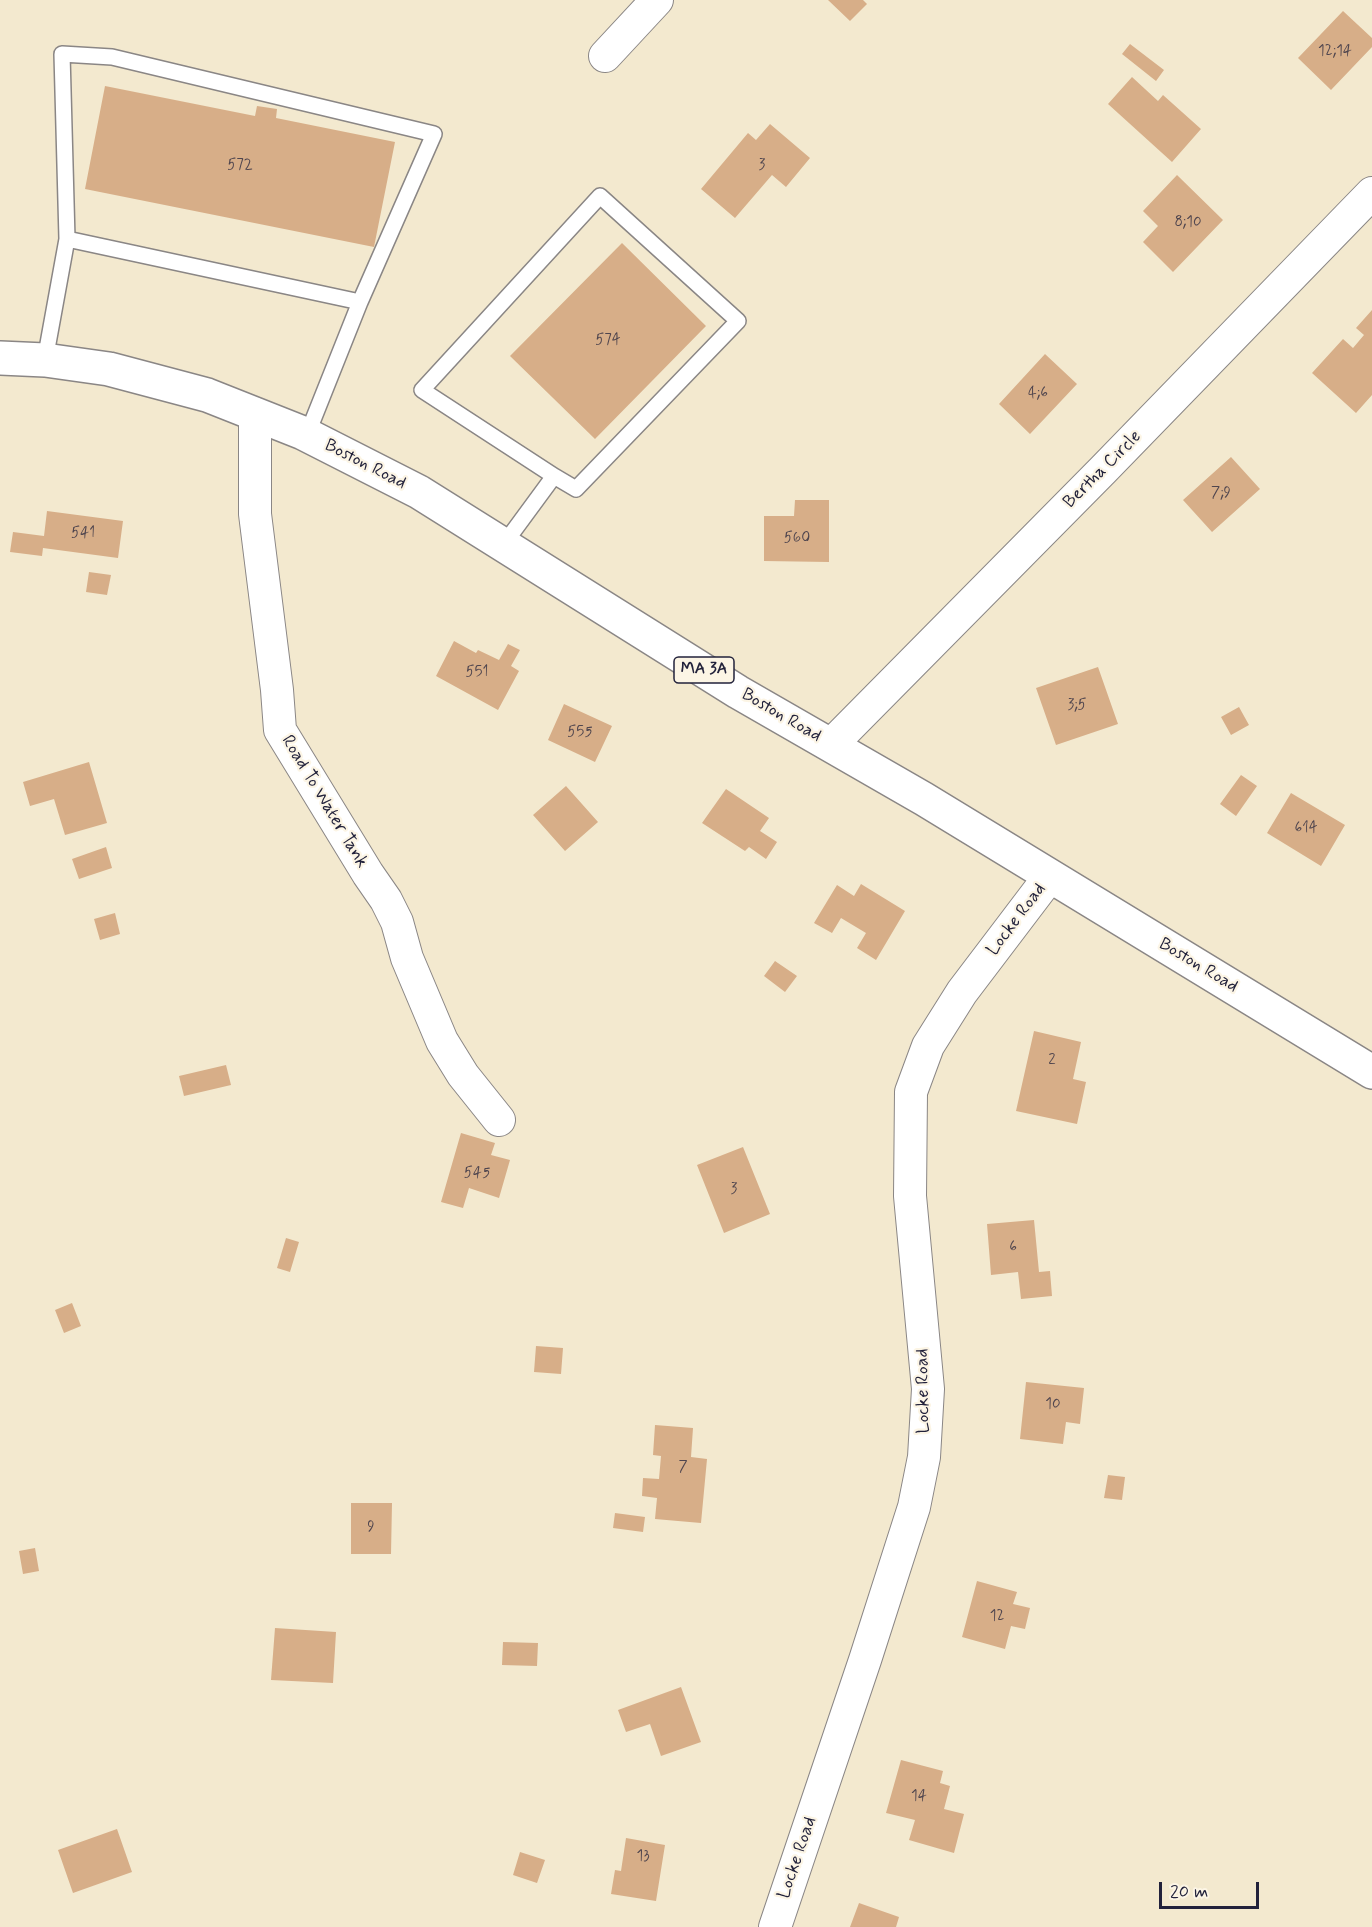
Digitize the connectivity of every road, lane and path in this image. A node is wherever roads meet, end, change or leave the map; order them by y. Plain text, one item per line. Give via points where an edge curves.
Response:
1 (657, 0) edge
2 (605, 56) dead end
3 (1372, 193) edge
4 (67, 239) junction
5 (360, 302) junction
6 (0, 358) edge
7 (45, 360) junction
8 (255, 414) junction
9 (307, 435) junction
10 (554, 476) junction
11 (504, 544) junction
12 (831, 745) junction
13 (1050, 876) junction
14 (1372, 1072) edge
15 (499, 1120) dead end
16 (775, 1927) edge

1 - 2 street
3 - 12 street, Bertha Circle
4 - 5 lane
4 - 5 lane via 63,54 112,57 434,134
4 - 7 lane
5 - 9 lane
6 - 7 main road, Boston Road / MA 3A
7 - 8 main road, Boston Road / MA 3A via 109,369 207,395
8 - 9 main road, Boston Road / MA 3A
8 - 15 street, Road To Water Tank via 255,514 280,730 387,900 442,1041
9 - 11 main road, Boston Road / MA 3A via 419,492
10 - 10 lane via 422,390 600,196 738,321 576,489
10 - 11 lane
11 - 12 main road, Boston Road / MA 3A via 738,692
12 - 13 main road, Boston Road / MA 3A
13 - 14 main road, Boston Road / MA 3A
13 - 16 street, Locke Road via 962,992 928,1046 911,1092 910,1196 928,1389 924,1456 914,1507

